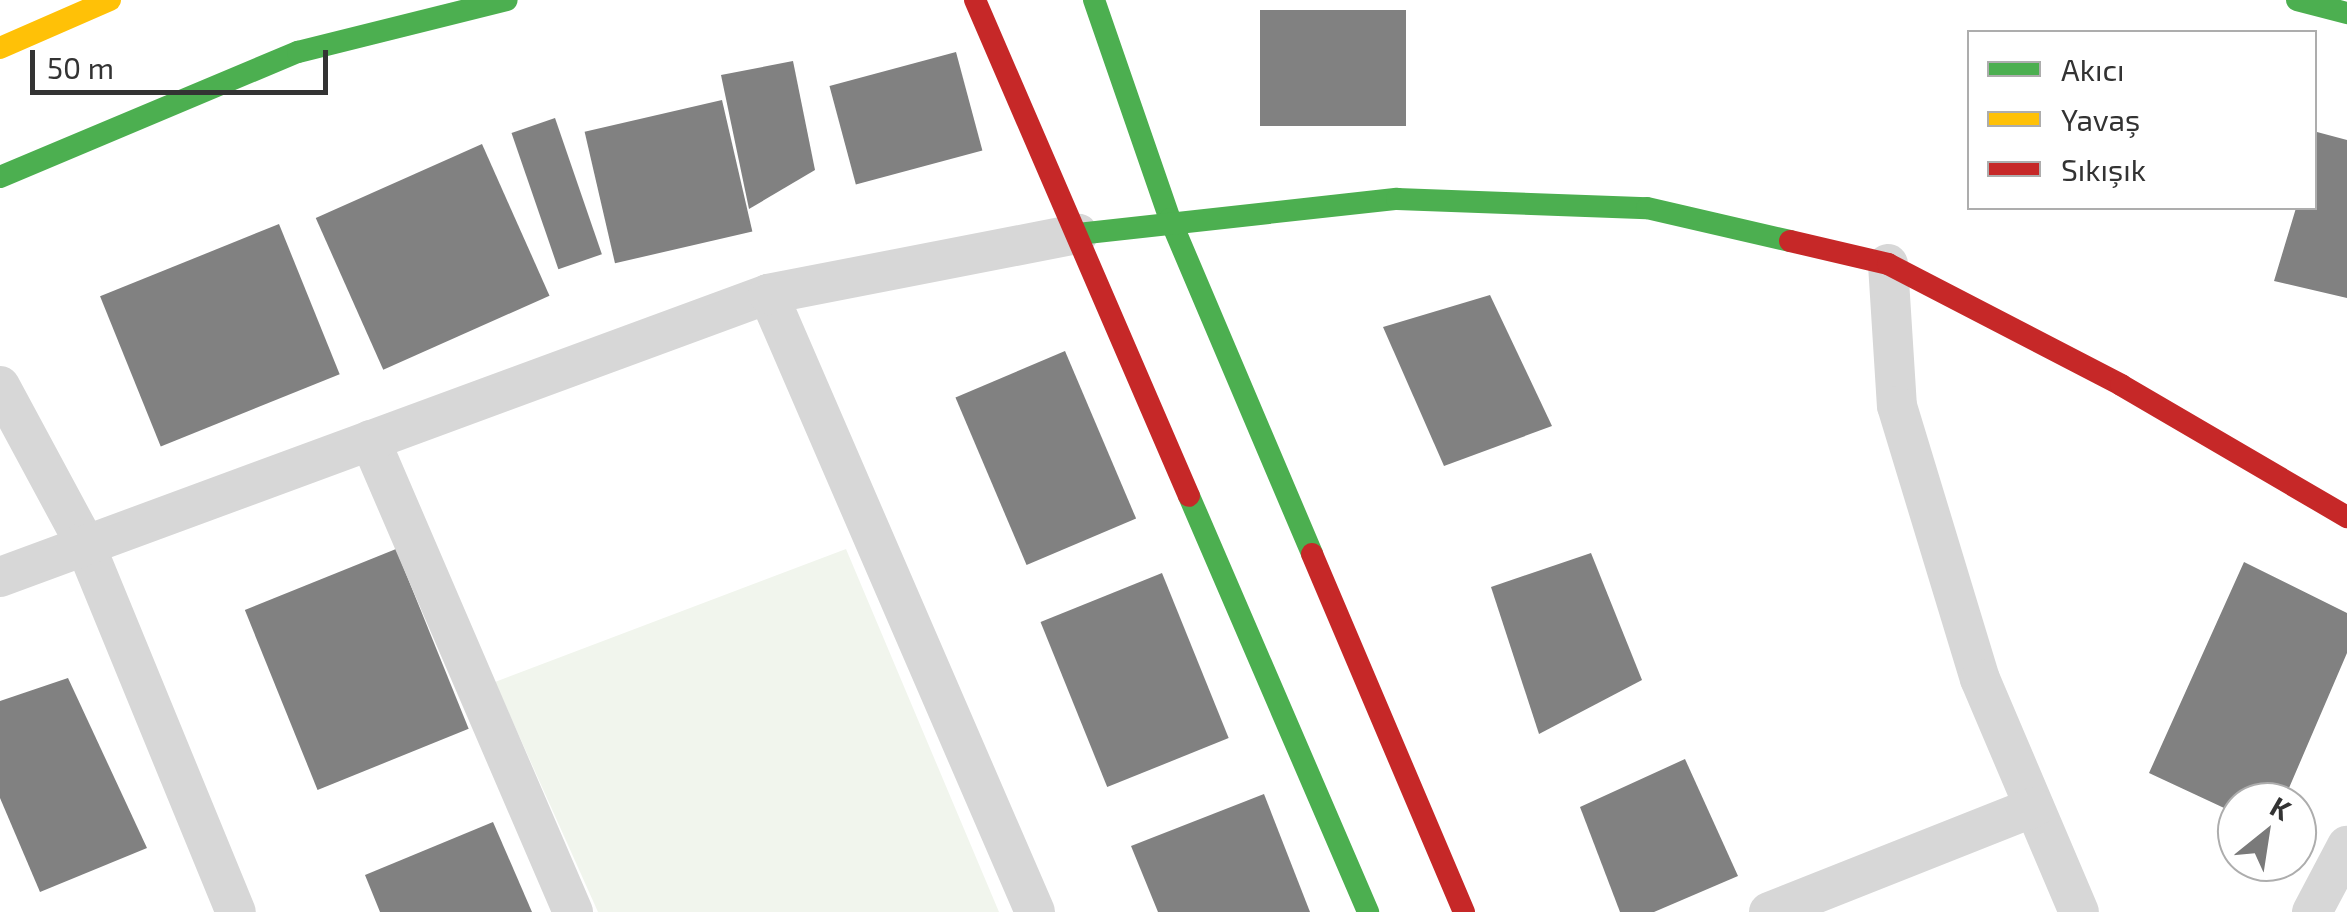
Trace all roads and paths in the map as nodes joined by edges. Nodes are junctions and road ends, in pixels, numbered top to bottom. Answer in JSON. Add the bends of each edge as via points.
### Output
{"nodes":[{"id":1,"x":110,"y":0,"type":"edge"},
{"id":2,"x":507,"y":0,"type":"edge"},
{"id":3,"x":975,"y":0,"type":"edge"},
{"id":4,"x":1094,"y":0,"type":"edge"},
{"id":5,"x":2297,"y":0,"type":"edge"},
{"id":6,"x":2347,"y":13,"type":"edge"},
{"id":7,"x":0,"y":48,"type":"edge"},
{"id":8,"x":0,"y":178,"type":"edge"},
{"id":9,"x":1170,"y":219,"type":"junction"},
{"id":10,"x":1078,"y":234,"type":"junction"},
{"id":11,"x":1888,"y":264,"type":"junction"},
{"id":12,"x":768,"y":294,"type":"junction"},
{"id":13,"x":0,"y":386,"type":"edge"},
{"id":14,"x":370,"y":440,"type":"junction"},
{"id":15,"x":2347,"y":518,"type":"edge"},
{"id":16,"x":84,"y":542,"type":"junction"},
{"id":17,"x":0,"y":577,"type":"edge"},
{"id":18,"x":2034,"y":807,"type":"junction"},
{"id":19,"x":2347,"y":846,"type":"edge"},
{"id":20,"x":236,"y":912,"type":"edge"},
{"id":21,"x":573,"y":912,"type":"edge"},
{"id":22,"x":1035,"y":912,"type":"edge"},
{"id":23,"x":1368,"y":912,"type":"edge"},
{"id":24,"x":1464,"y":912,"type":"edge"},
{"id":25,"x":1769,"y":912,"type":"edge"},
{"id":26,"x":2079,"y":912,"type":"edge"},
{"id":27,"x":2312,"y":912,"type":"edge"}],
"edges":[{"from":1,"to":7,"type":"street"},
{"from":2,"to":8,"type":"street","via":[[298,52]]},
{"from":3,"to":10,"type":"street"},
{"from":4,"to":9,"type":"street"},
{"from":5,"to":6,"type":"street"},
{"from":9,"to":10,"type":"street"},
{"from":9,"to":11,"type":"street","via":[[1397,199],[1647,208]]},
{"from":9,"to":24,"type":"street","via":[[1268,436]]},
{"from":10,"to":12,"type":"street"},
{"from":10,"to":23,"type":"street"},
{"from":11,"to":15,"type":"street","via":[[2121,384]]},
{"from":11,"to":18,"type":"street","via":[[1897,406],[1980,679]]},
{"from":12,"to":14,"type":"street"},
{"from":12,"to":22,"type":"street"},
{"from":13,"to":16,"type":"street"},
{"from":14,"to":16,"type":"street"},
{"from":14,"to":21,"type":"street"},
{"from":16,"to":17,"type":"street"},
{"from":16,"to":20,"type":"street"},
{"from":18,"to":25,"type":"street"},
{"from":18,"to":26,"type":"street"},
{"from":19,"to":27,"type":"street"}]}
